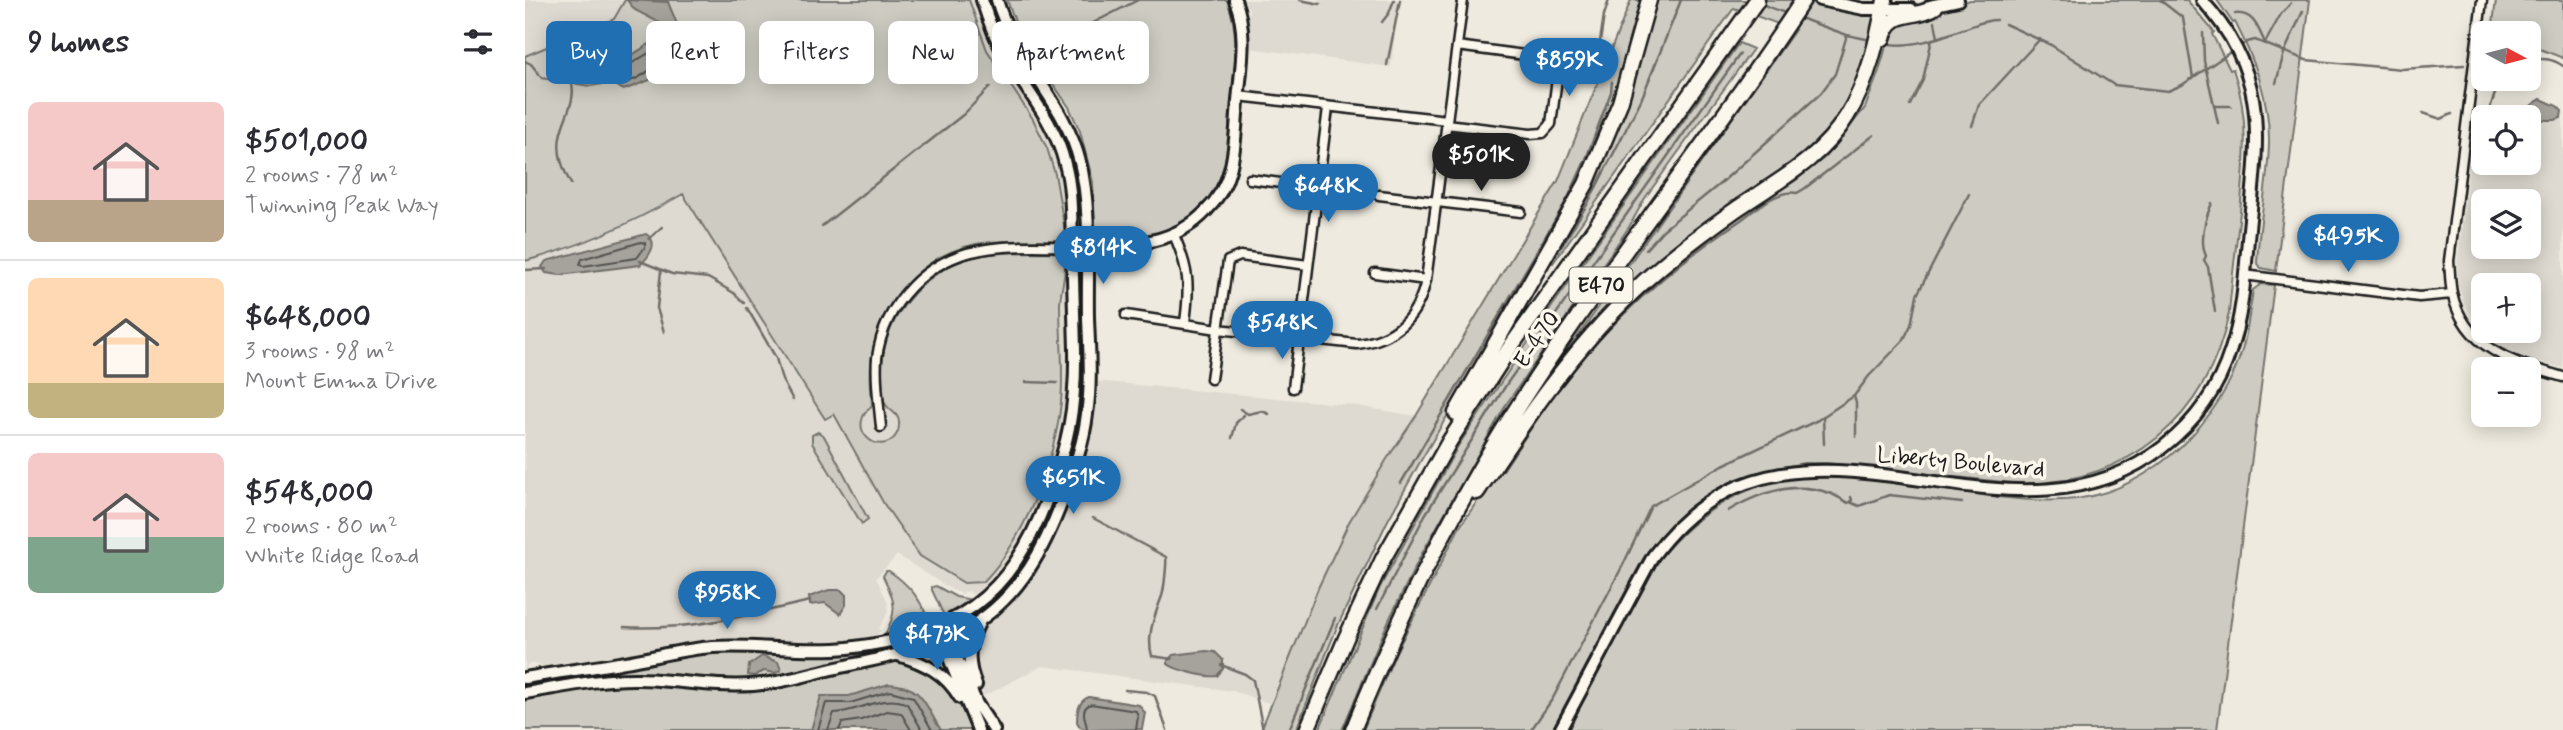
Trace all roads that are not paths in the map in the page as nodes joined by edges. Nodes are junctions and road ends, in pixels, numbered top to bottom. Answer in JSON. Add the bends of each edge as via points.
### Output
{"nodes":[{"id":1,"x":982,"y":0,"type":"edge"},
{"id":2,"x":997,"y":0,"type":"edge"},
{"id":3,"x":1235,"y":0,"type":"edge"},
{"id":4,"x":1463,"y":0,"type":"edge"},
{"id":5,"x":1649,"y":0,"type":"edge"},
{"id":6,"x":1756,"y":0,"type":"edge"},
{"id":7,"x":1803,"y":0,"type":"edge"},
{"id":8,"x":1820,"y":0,"type":"edge"},
{"id":9,"x":1958,"y":0,"type":"edge"},
{"id":10,"x":2202,"y":0,"type":"edge"},
{"id":11,"x":2483,"y":0,"type":"edge"},
{"id":12,"x":1884,"y":5,"type":"edge"},
{"id":13,"x":1935,"y":7,"type":"junction"},
{"id":14,"x":1883,"y":27,"type":"junction"},
{"id":15,"x":1457,"y":46,"type":"junction"},
{"id":16,"x":1238,"y":96,"type":"junction"},
{"id":17,"x":1328,"y":108,"type":"junction"},
{"id":18,"x":1447,"y":122,"type":"junction"},
{"id":19,"x":1250,"y":179,"type":"dead end"},
{"id":20,"x":1319,"y":188,"type":"junction"},
{"id":21,"x":1379,"y":195,"type":"dead end"},
{"id":22,"x":1437,"y":201,"type":"junction"},
{"id":23,"x":1521,"y":212,"type":"dead end"},
{"id":24,"x":1174,"y":235,"type":"junction"},
{"id":25,"x":1072,"y":246,"type":"junction"},
{"id":26,"x":1087,"y":246,"type":"junction"},
{"id":27,"x":1308,"y":265,"type":"junction"},
{"id":28,"x":1375,"y":273,"type":"dead end"},
{"id":29,"x":2244,"y":275,"type":"junction"},
{"id":30,"x":1426,"y":280,"type":"junction"},
{"id":31,"x":2452,"y":294,"type":"junction"},
{"id":32,"x":1126,"y":315,"type":"dead end"},
{"id":33,"x":1185,"y":322,"type":"junction"},
{"id":34,"x":1218,"y":328,"type":"junction"},
{"id":35,"x":1300,"y":337,"type":"junction"},
{"id":36,"x":2563,"y":377,"type":"edge"},
{"id":37,"x":1212,"y":379,"type":"dead end"},
{"id":38,"x":1293,"y":388,"type":"dead end"},
{"id":39,"x":881,"y":427,"type":"dead end"},
{"id":40,"x":1449,"y":525,"type":"junction"},
{"id":41,"x":1397,"y":532,"type":"junction"},
{"id":42,"x":980,"y":619,"type":"junction"},
{"id":43,"x":940,"y":625,"type":"junction"},
{"id":44,"x":945,"y":639,"type":"junction"},
{"id":45,"x":894,"y":654,"type":"junction"},
{"id":46,"x":525,"y":678,"type":"edge"},
{"id":47,"x":525,"y":693,"type":"edge"},
{"id":48,"x":968,"y":709,"type":"junction"},
{"id":49,"x":992,"y":725,"type":"edge"},
{"id":50,"x":978,"y":730,"type":"edge"},
{"id":51,"x":1307,"y":730,"type":"edge"},
{"id":52,"x":1353,"y":730,"type":"edge"},
{"id":53,"x":1560,"y":730,"type":"edge"}],
"edges":[{"from":1,"to":25,"type":"main road","via":[[1001,48],[1042,109],[1059,144],[1069,182]]},
{"from":2,"to":26,"type":"main road","via":[[1012,39],[1062,114],[1074,142],[1084,184]]},
{"from":3,"to":16,"type":"main road","via":[[1243,35]]},
{"from":4,"to":15,"type":"street"},
{"from":5,"to":41,"type":"highway","via":[[1620,103],[1587,184],[1399,511]]},
{"from":6,"to":41,"type":"highway","name":"E-470","number":"E470","via":[[1494,372]]},
{"from":7,"to":40,"type":"highway","name":"E-470","number":"E470","via":[[1546,365]]},
{"from":8,"to":12,"type":"main road","via":[[1853,8]]},
{"from":9,"to":13,"type":"main road"},
{"from":10,"to":29,"type":"main road","name":"Liberty Boulevard","via":[[2224,27],[2243,64],[2253,98],[2258,135]]},
{"from":11,"to":31,"type":"street","via":[[2449,261]]},
{"from":12,"to":13,"type":"main road"},
{"from":12,"to":14,"type":"highway"},
{"from":13,"to":14,"type":"highway","via":[[1899,17]]},
{"from":14,"to":40,"type":"highway","via":[[1860,91],[1827,143],[1685,247],[1605,320]]},
{"from":15,"to":18,"type":"street"},
{"from":15,"to":18,"type":"street","via":[[1554,60],[1558,71],[1551,124],[1543,133]]},
{"from":16,"to":17,"type":"street"},
{"from":16,"to":24,"type":"main road","via":[[1227,179],[1205,212]]},
{"from":17,"to":18,"type":"street"},
{"from":17,"to":20,"type":"street"},
{"from":18,"to":22,"type":"street"},
{"from":19,"to":20,"type":"street"},
{"from":20,"to":27,"type":"street"},
{"from":21,"to":22,"type":"street"},
{"from":22,"to":23,"type":"street"},
{"from":22,"to":30,"type":"street"},
{"from":24,"to":26,"type":"main road","via":[[1137,244]]},
{"from":24,"to":33,"type":"street","via":[[1188,276]]},
{"from":25,"to":26,"type":"main road"},
{"from":25,"to":39,"type":"street","via":[[971,252],[940,264],[914,284],[892,312],[879,347],[876,378]]},
{"from":25,"to":43,"type":"main road","via":[[1075,397],[1063,458],[1034,533],[1013,568],[983,599]]},
{"from":26,"to":42,"type":"main road","via":[[1089,390],[1078,457],[1040,554],[1012,592]]},
{"from":27,"to":34,"type":"street","via":[[1240,256],[1230,259]]},
{"from":27,"to":35,"type":"street"},
{"from":28,"to":30,"type":"street"},
{"from":29,"to":31,"type":"street","via":[[2419,297]]},
{"from":29,"to":53,"type":"main road","name":"Liberty Boulevard","via":[[2233,344],[2209,397],[2169,443],[2117,475],[2069,489],[2034,491],[1808,470],[1758,479],[1710,501],[1674,531],[1650,561]]},
{"from":30,"to":35,"type":"street","via":[[1418,307],[1391,333],[1357,344]]},
{"from":31,"to":36,"type":"street","via":[[2464,320],[2491,351]]},
{"from":32,"to":33,"type":"street"},
{"from":33,"to":34,"type":"street"},
{"from":34,"to":35,"type":"street"},
{"from":34,"to":37,"type":"street"},
{"from":35,"to":38,"type":"street"},
{"from":40,"to":52,"type":"highway","name":"E-470","number":"E470","via":[[1394,633]]},
{"from":41,"to":51,"type":"highway","name":"E-470","number":"E470"},
{"from":42,"to":44,"type":"main road"},
{"from":42,"to":49,"type":"main road","via":[[968,662]]},
{"from":43,"to":44,"type":"main road"},
{"from":43,"to":46,"type":"main road","via":[[853,647],[708,647]]},
{"from":44,"to":45,"type":"main road"},
{"from":44,"to":48,"type":"main road"},
{"from":44,"to":49,"type":"main road"},
{"from":45,"to":47,"type":"main road","via":[[759,684],[715,686],[627,679]]},
{"from":45,"to":48,"type":"main road","via":[[936,670]]},
{"from":48,"to":50,"type":"main road"}]}
